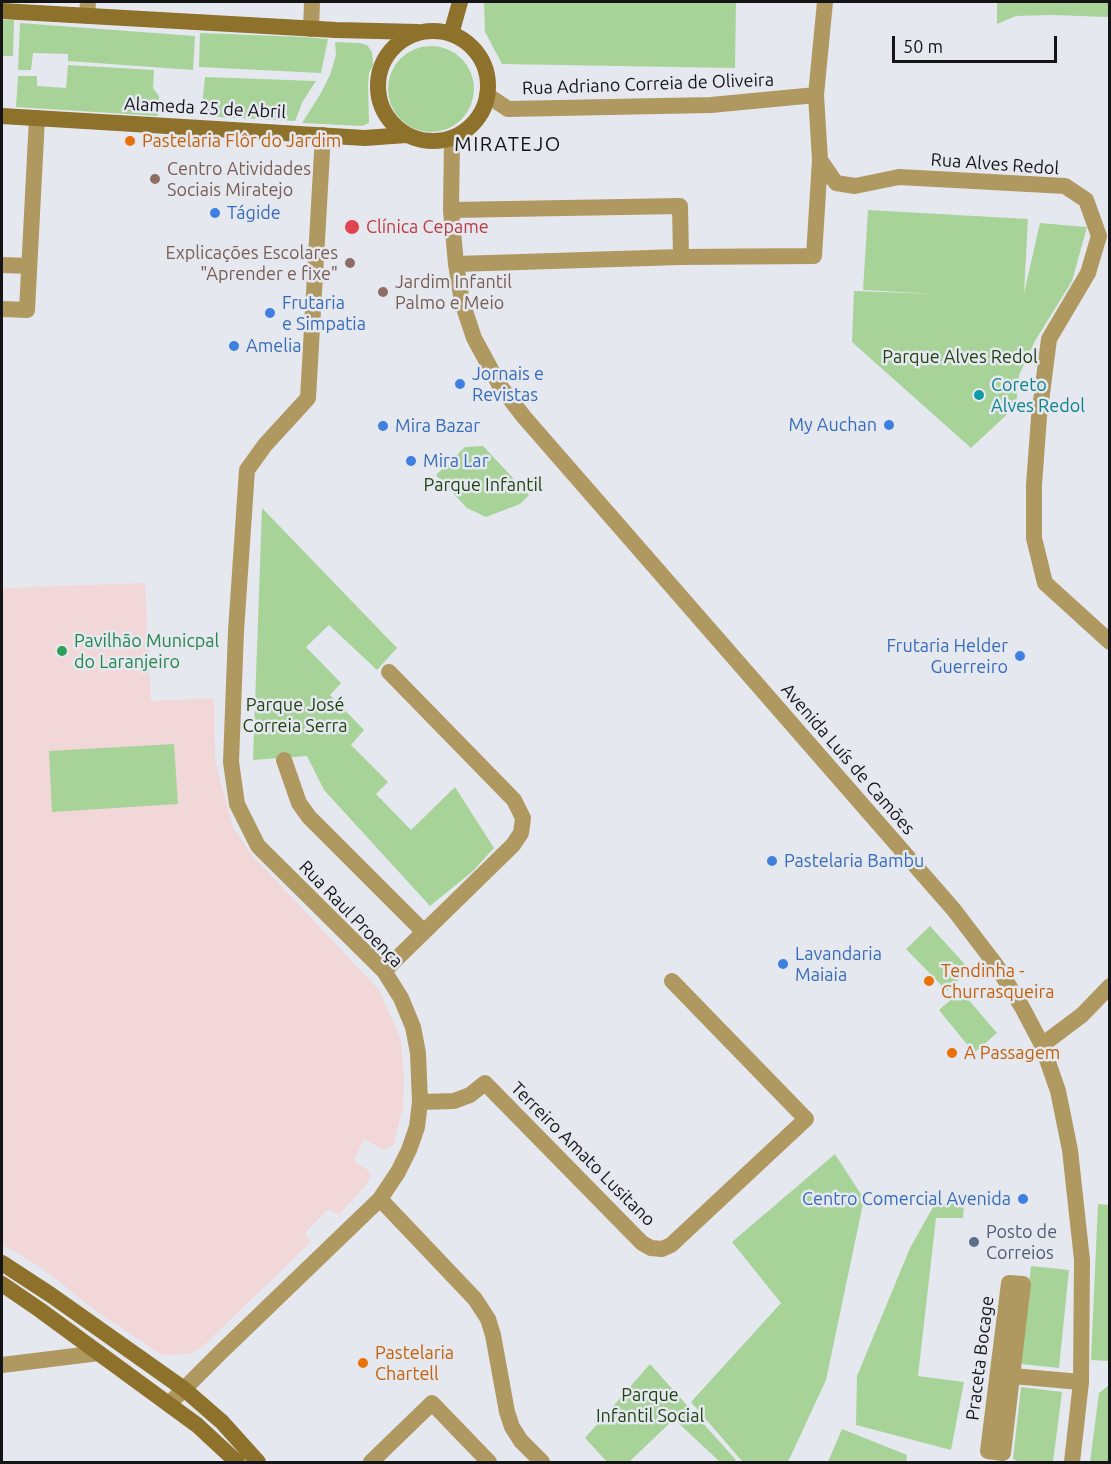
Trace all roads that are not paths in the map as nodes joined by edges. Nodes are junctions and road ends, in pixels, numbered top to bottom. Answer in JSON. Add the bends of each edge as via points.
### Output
{"nodes":[{"id":1,"x":312,"y":2,"type":"edge"},
{"id":2,"x":460,"y":2,"type":"edge"},
{"id":3,"x":825,"y":2,"type":"edge"},
{"id":4,"x":88,"y":9,"type":"edge"},
{"id":5,"x":2,"y":11,"type":"edge"},
{"id":6,"x":311,"y":29,"type":"junction"},
{"id":7,"x":418,"y":32,"type":"junction"},
{"id":8,"x":451,"y":34,"type":"junction"},
{"id":9,"x":488,"y":95,"type":"junction"},
{"id":10,"x":816,"y":95,"type":"junction"},
{"id":11,"x":2,"y":116,"type":"edge"},
{"id":12,"x":37,"y":118,"type":"junction"},
{"id":13,"x":323,"y":135,"type":"junction"},
{"id":14,"x":406,"y":135,"type":"junction"},
{"id":15,"x":452,"y":139,"type":"junction"},
{"id":16,"x":820,"y":160,"type":"junction"},
{"id":17,"x":451,"y":210,"type":"junction"},
{"id":18,"x":681,"y":257,"type":"junction"},
{"id":19,"x":456,"y":264,"type":"junction"},
{"id":20,"x":2,"y":265,"type":"edge"},
{"id":21,"x":28,"y":266,"type":"junction"},
{"id":22,"x":2,"y":309,"type":"edge"},
{"id":23,"x":1110,"y":642,"type":"edge"},
{"id":24,"x":390,"y":672,"type":"dead end"},
{"id":25,"x":284,"y":760,"type":"dead end"},
{"id":26,"x":424,"y":932,"type":"junction"},
{"id":27,"x":384,"y":971,"type":"junction"},
{"id":28,"x":672,"y":981,"type":"dead end"},
{"id":29,"x":1110,"y":986,"type":"edge"},
{"id":30,"x":1042,"y":1045,"type":"junction"},
{"id":31,"x":420,"y":1102,"type":"junction"},
{"id":32,"x":380,"y":1199,"type":"junction"},
{"id":33,"x":2,"y":1263,"type":"edge"},
{"id":34,"x":2,"y":1284,"type":"edge"},
{"id":35,"x":99,"y":1353,"type":"junction"},
{"id":36,"x":2,"y":1365,"type":"edge"},
{"id":37,"x":1012,"y":1376,"type":"junction"},
{"id":38,"x":1081,"y":1382,"type":"junction"},
{"id":39,"x":184,"y":1389,"type":"junction"},
{"id":40,"x":169,"y":1404,"type":"junction"},
{"id":41,"x":237,"y":1462,"type":"edge"},
{"id":42,"x":258,"y":1462,"type":"edge"},
{"id":43,"x":371,"y":1462,"type":"edge"},
{"id":44,"x":489,"y":1462,"type":"edge"},
{"id":45,"x":542,"y":1462,"type":"edge"},
{"id":46,"x":1072,"y":1462,"type":"edge"}],
"edges":[{"from":1,"to":6,"type":"street"},
{"from":2,"to":8,"type":"main road"},
{"from":3,"to":10,"type":"street"},
{"from":4,"to":5,"type":"main road"},
{"from":4,"to":6,"type":"main road"},
{"from":6,"to":7,"type":"main road"},
{"from":7,"to":8,"type":"main road"},
{"from":7,"to":14,"type":"main road","via":[[390,50],[378,80],[383,112]]},
{"from":8,"to":9,"type":"main road","via":[[480,57]]},
{"from":9,"to":10,"type":"street","name":"Rua Adriano Correia de Oliveira","via":[[508,109],[711,105]]},
{"from":9,"to":15,"type":"main road","via":[[476,122]]},
{"from":10,"to":16,"type":"street"},
{"from":11,"to":12,"type":"main road","name":"Alameda 25 de Abril"},
{"from":12,"to":13,"type":"main road","name":"Alameda 25 de Abril"},
{"from":12,"to":21,"type":"street"},
{"from":13,"to":14,"type":"main road","name":"Alameda 25 de Abril"},
{"from":13,"to":27,"type":"street","name":"Rua Raul Proença","via":[[308,398],[247,470],[231,762],[237,804],[258,846]]},
{"from":14,"to":15,"type":"main road","name":"Alameda 25 de Abril","via":[[428,142]]},
{"from":15,"to":17,"type":"street","name":"Avenida Luís de Camões"},
{"from":16,"to":18,"type":"street","via":[[814,256]]},
{"from":16,"to":23,"type":"street","name":"Rua Alves Redol","via":[[836,183],[855,186],[899,177],[1065,186],[1086,200],[1099,236],[1088,273],[1049,339],[1038,417],[1034,538],[1045,583]]},
{"from":17,"to":18,"type":"street","via":[[680,206]]},
{"from":17,"to":19,"type":"street","name":"Avenida Luís de Camões"},
{"from":18,"to":19,"type":"street"},
{"from":19,"to":30,"type":"street","name":"Avenida Luís de Camões","via":[[462,302],[474,338],[500,386],[954,910],[996,965]]},
{"from":20,"to":21,"type":"street"},
{"from":21,"to":22,"type":"street","via":[[27,310]]},
{"from":24,"to":26,"type":"street","via":[[514,800],[523,818],[521,833],[513,844]]},
{"from":25,"to":26,"type":"street","via":[[299,802],[309,817]]},
{"from":26,"to":27,"type":"street"},
{"from":27,"to":31,"type":"street","name":"Rua Raul Proença","via":[[412,1027],[418,1053]]},
{"from":28,"to":31,"type":"street","name":"Terreiro Amato Lusitano","via":[[806,1119],[671,1245],[662,1249],[642,1243],[485,1083],[454,1101]]},
{"from":29,"to":30,"type":"street","via":[[1082,1015]]},
{"from":30,"to":38,"type":"street","name":"Avenida Luís de Camões","via":[[1058,1091],[1070,1150],[1082,1260]]},
{"from":31,"to":32,"type":"street","name":"Rua Raul Proença","via":[[409,1150]]},
{"from":32,"to":39,"type":"street","name":"Rua Raul Proença"},
{"from":32,"to":45,"type":"street","via":[[475,1299],[488,1319],[512,1427],[520,1441]]},
{"from":33,"to":39,"type":"main road"},
{"from":34,"to":35,"type":"main road"},
{"from":35,"to":36,"type":"street"},
{"from":35,"to":40,"type":"main road"},
{"from":37,"to":37,"type":"street","name":"Praceta Bocage","via":[[1023,1284],[1009,1283],[988,1451],[1003,1453]]},
{"from":37,"to":38,"type":"street","name":"Praceta Bocage"},
{"from":38,"to":46,"type":"street","name":"Avenida Luís de Camões"},
{"from":39,"to":40,"type":"street","name":"Rua Raul Proença"},
{"from":39,"to":42,"type":"main road","via":[[222,1422]]},
{"from":40,"to":41,"type":"main road"},
{"from":43,"to":44,"type":"street","via":[[432,1403]]}]}
